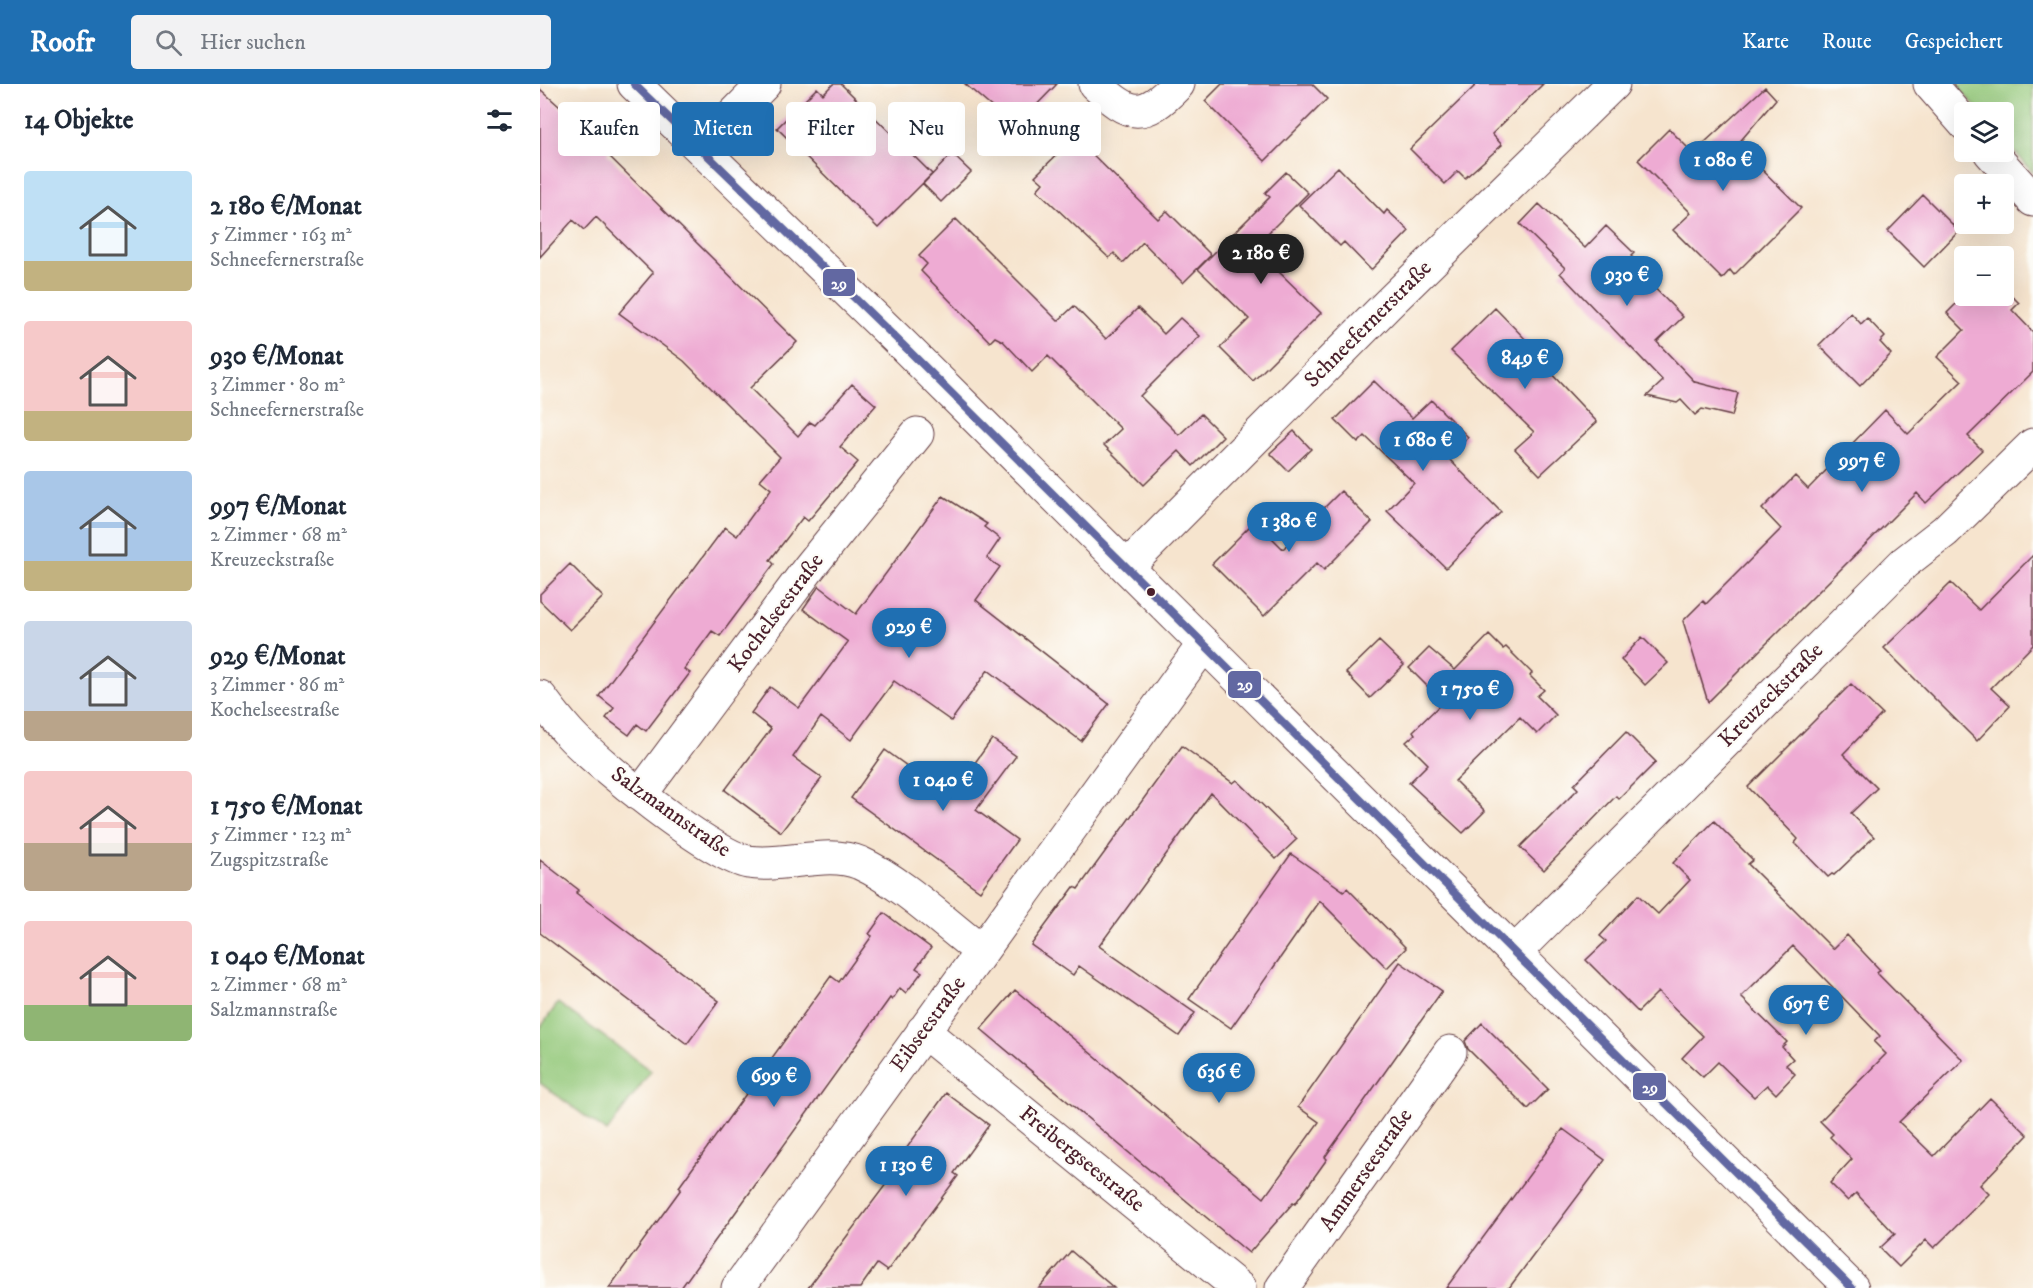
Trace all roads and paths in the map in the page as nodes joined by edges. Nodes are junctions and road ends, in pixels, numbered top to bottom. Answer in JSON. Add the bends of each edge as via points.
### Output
{"nodes":[{"id":1,"x":634,"y":84,"type":"edge"},
{"id":2,"x":764,"y":84,"type":"edge"},
{"id":3,"x":1095,"y":84,"type":"edge"},
{"id":4,"x":1178,"y":84,"type":"edge"},
{"id":5,"x":1613,"y":84,"type":"edge"},
{"id":6,"x":1930,"y":84,"type":"edge"},
{"id":7,"x":746,"y":102,"type":"edge"},
{"id":8,"x":1954,"y":111,"type":"edge"},
{"id":9,"x":672,"y":119,"type":"edge"},
{"id":10,"x":711,"y":156,"type":"edge"},
{"id":11,"x":1999,"y":162,"type":"edge"},
{"id":12,"x":2033,"y":200,"type":"edge"},
{"id":13,"x":917,"y":434,"type":"dead end"},
{"id":14,"x":2033,"y":445,"type":"edge"},
{"id":15,"x":1126,"y":567,"type":"junction"},
{"id":16,"x":1204,"y":644,"type":"junction"},
{"id":17,"x":540,"y":697,"type":"edge"},
{"id":18,"x":640,"y":795,"type":"junction"},
{"id":19,"x":981,"y":951,"type":"junction"},
{"id":20,"x":1515,"y":952,"type":"junction"},
{"id":21,"x":923,"y":1032,"type":"junction"},
{"id":22,"x":1450,"y":1052,"type":"dead end"},
{"id":23,"x":738,"y":1288,"type":"edge"},
{"id":24,"x":1239,"y":1288,"type":"edge"},
{"id":25,"x":1282,"y":1288,"type":"edge"},
{"id":26,"x":1852,"y":1288,"type":"edge"}],
"edges":[{"from":1,"to":9,"type":"street"},
{"from":2,"to":7,"type":"street"},
{"from":3,"to":4,"type":"street","via":[[1126,110],[1139,111],[1151,109]]},
{"from":5,"to":15,"type":"street","name":"Schneefernerstraße"},
{"from":6,"to":8,"type":"street"},
{"from":10,"to":15,"type":"street"},
{"from":11,"to":12,"type":"street"},
{"from":13,"to":18,"type":"street","name":"Kochelseestraße","via":[[809,568]]},
{"from":14,"to":20,"type":"street","name":"Kreuzeckstraße","via":[[1945,531],[1904,563]]},
{"from":15,"to":16,"type":"street"},
{"from":16,"to":19,"type":"street","name":"Eibseestraße"},
{"from":16,"to":20,"type":"street"},
{"from":17,"to":18,"type":"street","name":"Salzmannstraße","via":[[570,734]]},
{"from":18,"to":19,"type":"street","name":"Salzmannstraße","via":[[711,845],[745,862],[776,865],[820,858],[858,862],[888,880]]},
{"from":19,"to":21,"type":"street","name":"Eibseestraße"},
{"from":20,"to":26,"type":"street"},
{"from":21,"to":23,"type":"street","name":"Eibseestraße"},
{"from":21,"to":24,"type":"street","name":"Freibergseestraße"},
{"from":22,"to":25,"type":"street","name":"Ammerseestraße"}]}
